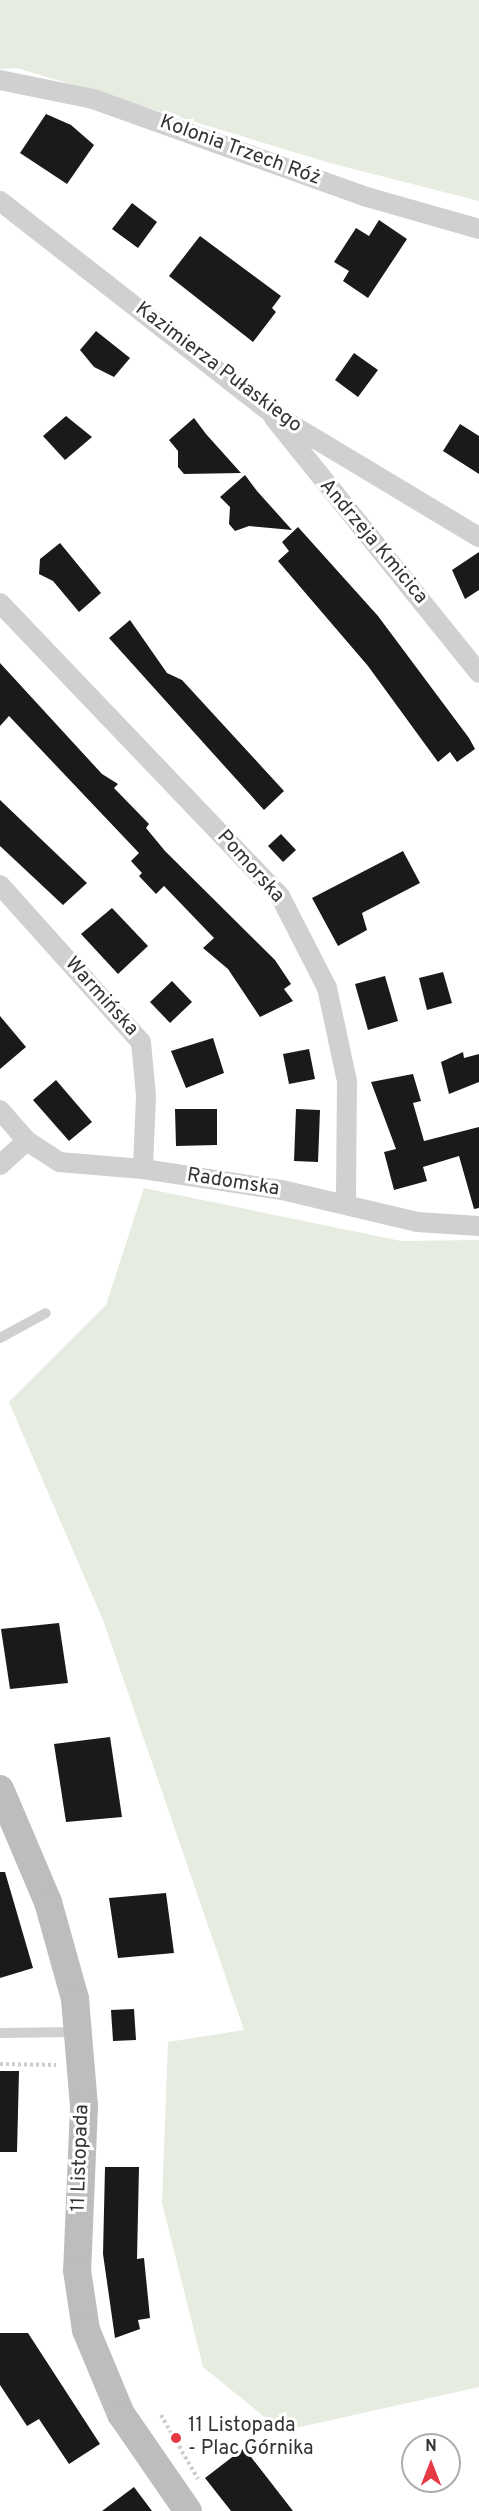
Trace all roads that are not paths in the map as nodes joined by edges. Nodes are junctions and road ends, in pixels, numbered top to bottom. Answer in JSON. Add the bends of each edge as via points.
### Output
{"nodes":[{"id":1,"x":0,"y":80,"type":"edge"},
{"id":2,"x":0,"y":201,"type":"edge"},
{"id":3,"x":479,"y":229,"type":"edge"},
{"id":4,"x":269,"y":411,"type":"junction"},
{"id":5,"x":479,"y":537,"type":"edge"},
{"id":6,"x":0,"y":603,"type":"edge"},
{"id":7,"x":479,"y":673,"type":"edge"},
{"id":8,"x":0,"y":885,"type":"edge"},
{"id":9,"x":0,"y":1110,"type":"edge"},
{"id":10,"x":27,"y":1142,"type":"junction"},
{"id":11,"x":0,"y":1165,"type":"edge"},
{"id":12,"x":143,"y":1169,"type":"junction"},
{"id":13,"x":346,"y":1205,"type":"junction"},
{"id":14,"x":479,"y":1226,"type":"edge"},
{"id":15,"x":46,"y":1313,"type":"dead end"},
{"id":16,"x":0,"y":1338,"type":"edge"},
{"id":17,"x":0,"y":1789,"type":"edge"},
{"id":18,"x":0,"y":2032,"type":"edge"},
{"id":19,"x":80,"y":2032,"type":"junction"},
{"id":20,"x":188,"y":2511,"type":"edge"}],
"edges":[{"from":1,"to":3,"type":"street","name":"Kolonia Trzech Róż","via":[[93,99],[367,196]]},
{"from":2,"to":4,"type":"street","name":"Kazimierza Pułaskiego"},
{"from":4,"to":5,"type":"street","name":"Kazimierza Pułaskiego"},
{"from":4,"to":7,"type":"street","name":"Andrzeja Kmicica","via":[[307,465],[372,535]]},
{"from":6,"to":13,"type":"street","name":"Pomorska","via":[[280,896],[327,988],[347,1081]]},
{"from":8,"to":12,"type":"street","name":"Warmińska","via":[[141,1042],[146,1096]]},
{"from":9,"to":10,"type":"street","name":"Radomska"},
{"from":10,"to":11,"type":"street"},
{"from":10,"to":12,"type":"street","name":"Radomska","via":[[59,1162]]},
{"from":12,"to":13,"type":"street","name":"Radomska"},
{"from":13,"to":14,"type":"street","name":"Radomska","via":[[417,1222]]},
{"from":15,"to":16,"type":"lane"},
{"from":17,"to":19,"type":"main road","name":"11 Listopada","via":[[62,1944]]},
{"from":18,"to":19,"type":"lane"},
{"from":19,"to":20,"type":"main road","name":"11 Listopada","via":[[84,2106],[77,2270],[86,2330],[121,2414]]}]}
